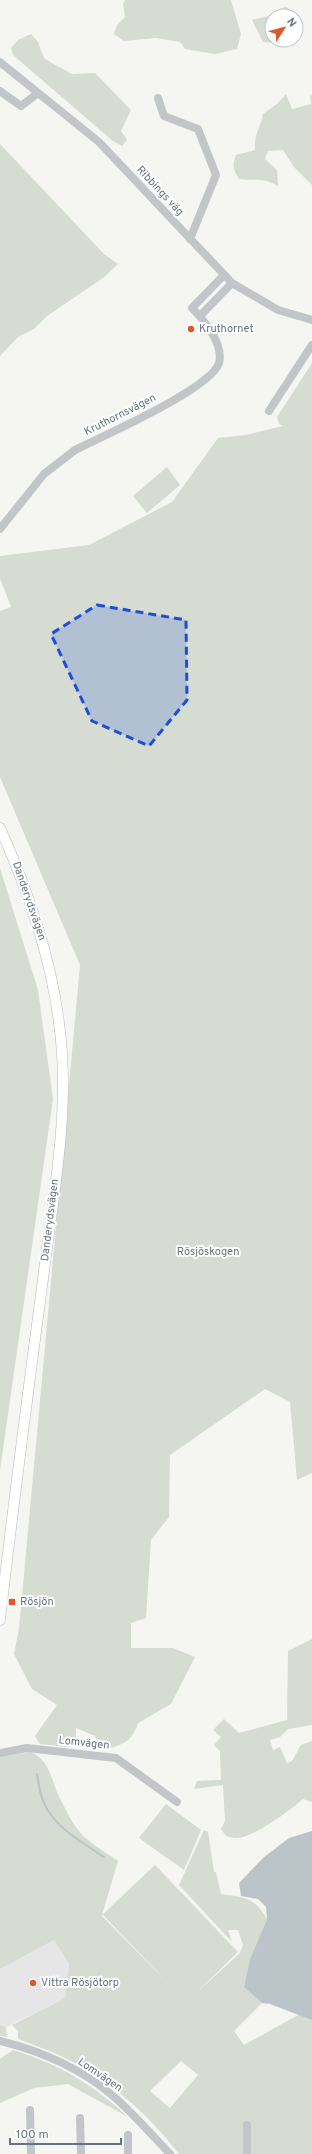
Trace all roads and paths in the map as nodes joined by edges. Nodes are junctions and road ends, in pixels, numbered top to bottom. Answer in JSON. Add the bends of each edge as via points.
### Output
{"nodes":[{"id":1,"x":0,"y":62,"type":"edge"},
{"id":2,"x":0,"y":91,"type":"edge"},
{"id":3,"x":38,"y":93,"type":"junction"},
{"id":4,"x":158,"y":98,"type":"dead end"},
{"id":5,"x":190,"y":239,"type":"junction"},
{"id":6,"x":224,"y":275,"type":"junction"},
{"id":7,"x":232,"y":283,"type":"junction"},
{"id":8,"x":200,"y":316,"type":"junction"},
{"id":9,"x":312,"y":320,"type":"edge"},
{"id":10,"x":312,"y":345,"type":"edge"},
{"id":11,"x":269,"y":411,"type":"dead end"},
{"id":12,"x":0,"y":529,"type":"edge"},
{"id":13,"x":0,"y":828,"type":"edge"},
{"id":14,"x":0,"y":1620,"type":"edge"},
{"id":15,"x":0,"y":1753,"type":"edge"},
{"id":16,"x":177,"y":1802,"type":"dead end"},
{"id":17,"x":0,"y":2041,"type":"edge"},
{"id":18,"x":30,"y":2110,"type":"dead end"},
{"id":19,"x":80,"y":2118,"type":"dead end"},
{"id":20,"x":247,"y":2125,"type":"dead end"},
{"id":21,"x":128,"y":2135,"type":"dead end"},
{"id":22,"x":31,"y":2154,"type":"edge"},
{"id":23,"x":81,"y":2154,"type":"edge"},
{"id":24,"x":128,"y":2154,"type":"edge"},
{"id":25,"x":170,"y":2154,"type":"edge"},
{"id":26,"x":247,"y":2154,"type":"edge"}],
"edges":[{"from":1,"to":3,"type":"street","name":"Ribbings väg"},
{"from":2,"to":3,"type":"street","via":[[21,106]]},
{"from":3,"to":5,"type":"street","name":"Ribbings väg","via":[[99,142]]},
{"from":4,"to":5,"type":"street","via":[[164,116],[198,129],[216,175]]},
{"from":5,"to":6,"type":"street","name":"Ribbings väg"},
{"from":6,"to":7,"type":"street","name":"Ribbings väg"},
{"from":6,"to":8,"type":"street","name":"Kruthornsvägen","via":[[192,308]]},
{"from":7,"to":8,"type":"street"},
{"from":7,"to":9,"type":"street","name":"Ribbings väg","via":[[278,310]]},
{"from":8,"to":12,"type":"street","name":"Kruthornsvägen","via":[[220,349],[219,363],[214,371],[198,386],[64,458],[44,474]]},
{"from":10,"to":11,"type":"street"},
{"from":13,"to":14,"type":"main road","name":"Danderydsvägen","via":[[28,893],[41,932],[59,1018],[62,1054],[62,1098],[54,1194]]},
{"from":15,"to":16,"type":"street","name":"Lomvägen","via":[[27,1748],[116,1758]]},
{"from":17,"to":25,"type":"street","name":"Lomvägen","via":[[50,2058],[83,2075],[112,2095]]},
{"from":18,"to":22,"type":"street"},
{"from":19,"to":23,"type":"street"},
{"from":20,"to":26,"type":"street"},
{"from":21,"to":24,"type":"street"}]}
